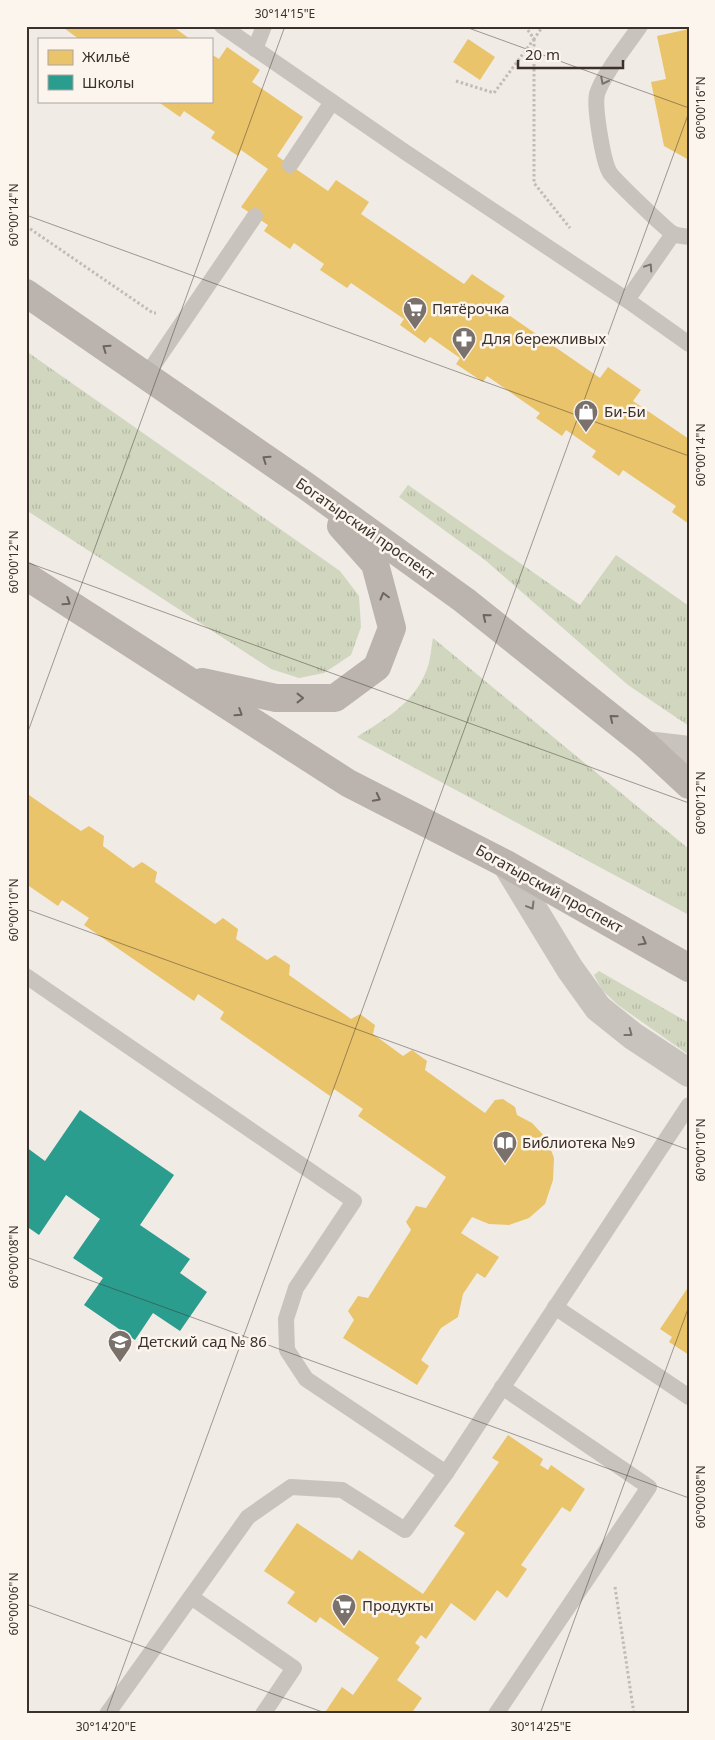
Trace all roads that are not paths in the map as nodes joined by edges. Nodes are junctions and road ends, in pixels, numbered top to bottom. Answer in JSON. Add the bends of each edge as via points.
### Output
{"nodes":[{"id":1,"x":222,"y":26,"type":"edge"},
{"id":2,"x":264,"y":26,"type":"edge"},
{"id":3,"x":640,"y":26,"type":"edge"},
{"id":4,"x":255,"y":49,"type":"junction"},
{"id":5,"x":332,"y":102,"type":"junction"},
{"id":6,"x":290,"y":165,"type":"dead end"},
{"id":7,"x":255,"y":216,"type":"dead end"},
{"id":8,"x":681,"y":236,"type":"edge"},
{"id":9,"x":26,"y":293,"type":"edge"},
{"id":10,"x":627,"y":300,"type":"junction"},
{"id":11,"x":689,"y":344,"type":"edge"},
{"id":12,"x":146,"y":376,"type":"junction"},
{"id":13,"x":306,"y":486,"type":"junction"},
{"id":14,"x":26,"y":576,"type":"edge"},
{"id":15,"x":183,"y":677,"type":"junction"},
{"id":16,"x":646,"y":745,"type":"junction"},
{"id":17,"x":689,"y":750,"type":"edge"},
{"id":18,"x":689,"y":785,"type":"edge"},
{"id":19,"x":506,"y":864,"type":"junction"},
{"id":20,"x":689,"y":968,"type":"edge"},
{"id":21,"x":26,"y":976,"type":"edge"},
{"id":22,"x":689,"y":1073,"type":"edge"},
{"id":23,"x":689,"y":1105,"type":"edge"},
{"id":24,"x":554,"y":1307,"type":"junction"},
{"id":25,"x":502,"y":1387,"type":"junction"},
{"id":26,"x":689,"y":1397,"type":"edge"},
{"id":27,"x":446,"y":1473,"type":"junction"},
{"id":28,"x":191,"y":1597,"type":"junction"},
{"id":29,"x":107,"y":1714,"type":"edge"},
{"id":30,"x":263,"y":1714,"type":"edge"},
{"id":31,"x":496,"y":1714,"type":"edge"}],
"edges":[{"from":1,"to":4,"type":"lane"},
{"from":2,"to":4,"type":"lane"},
{"from":3,"to":8,"type":"lane","one_way":true,"via":[[606,76],[598,94],[596,112],[610,172]]},
{"from":4,"to":5,"type":"lane"},
{"from":5,"to":6,"type":"lane"},
{"from":5,"to":10,"type":"lane"},
{"from":7,"to":12,"type":"lane"},
{"from":10,"to":8,"type":"lane","one_way":true},
{"from":12,"to":9,"type":"main road","name":"Богатырский проспект","one_way":true},
{"from":10,"to":11,"type":"lane"},
{"from":13,"to":12,"type":"main road","name":"Богатырский проспект","one_way":true},
{"from":15,"to":13,"type":"main road","one_way":true,"via":[[276,698],[335,698],[377,667],[392,628],[375,564]]},
{"from":16,"to":13,"type":"main road","name":"Богатырский проспект","one_way":true,"via":[[464,600]]},
{"from":14,"to":15,"type":"main road","name":"Богатырский проспект","one_way":true},
{"from":15,"to":19,"type":"main road","name":"Богатырский проспект","one_way":true,"via":[[348,783]]},
{"from":16,"to":17,"type":"street"},
{"from":16,"to":18,"type":"main road","name":"Богатырский проспект"},
{"from":19,"to":20,"type":"main road","name":"Богатырский проспект","one_way":true},
{"from":19,"to":22,"type":"street","one_way":true,"via":[[570,969],[598,1008]]},
{"from":21,"to":27,"type":"lane","via":[[354,1200],[296,1288],[286,1319],[287,1350],[306,1379]]},
{"from":23,"to":24,"type":"lane"},
{"from":24,"to":25,"type":"lane"},
{"from":24,"to":26,"type":"lane"},
{"from":25,"to":27,"type":"lane"},
{"from":25,"to":31,"type":"lane","via":[[649,1487]]},
{"from":27,"to":28,"type":"lane","via":[[405,1530],[342,1490],[291,1487],[248,1517]]},
{"from":28,"to":29,"type":"lane"},
{"from":28,"to":30,"type":"lane","via":[[294,1668]]}]}
